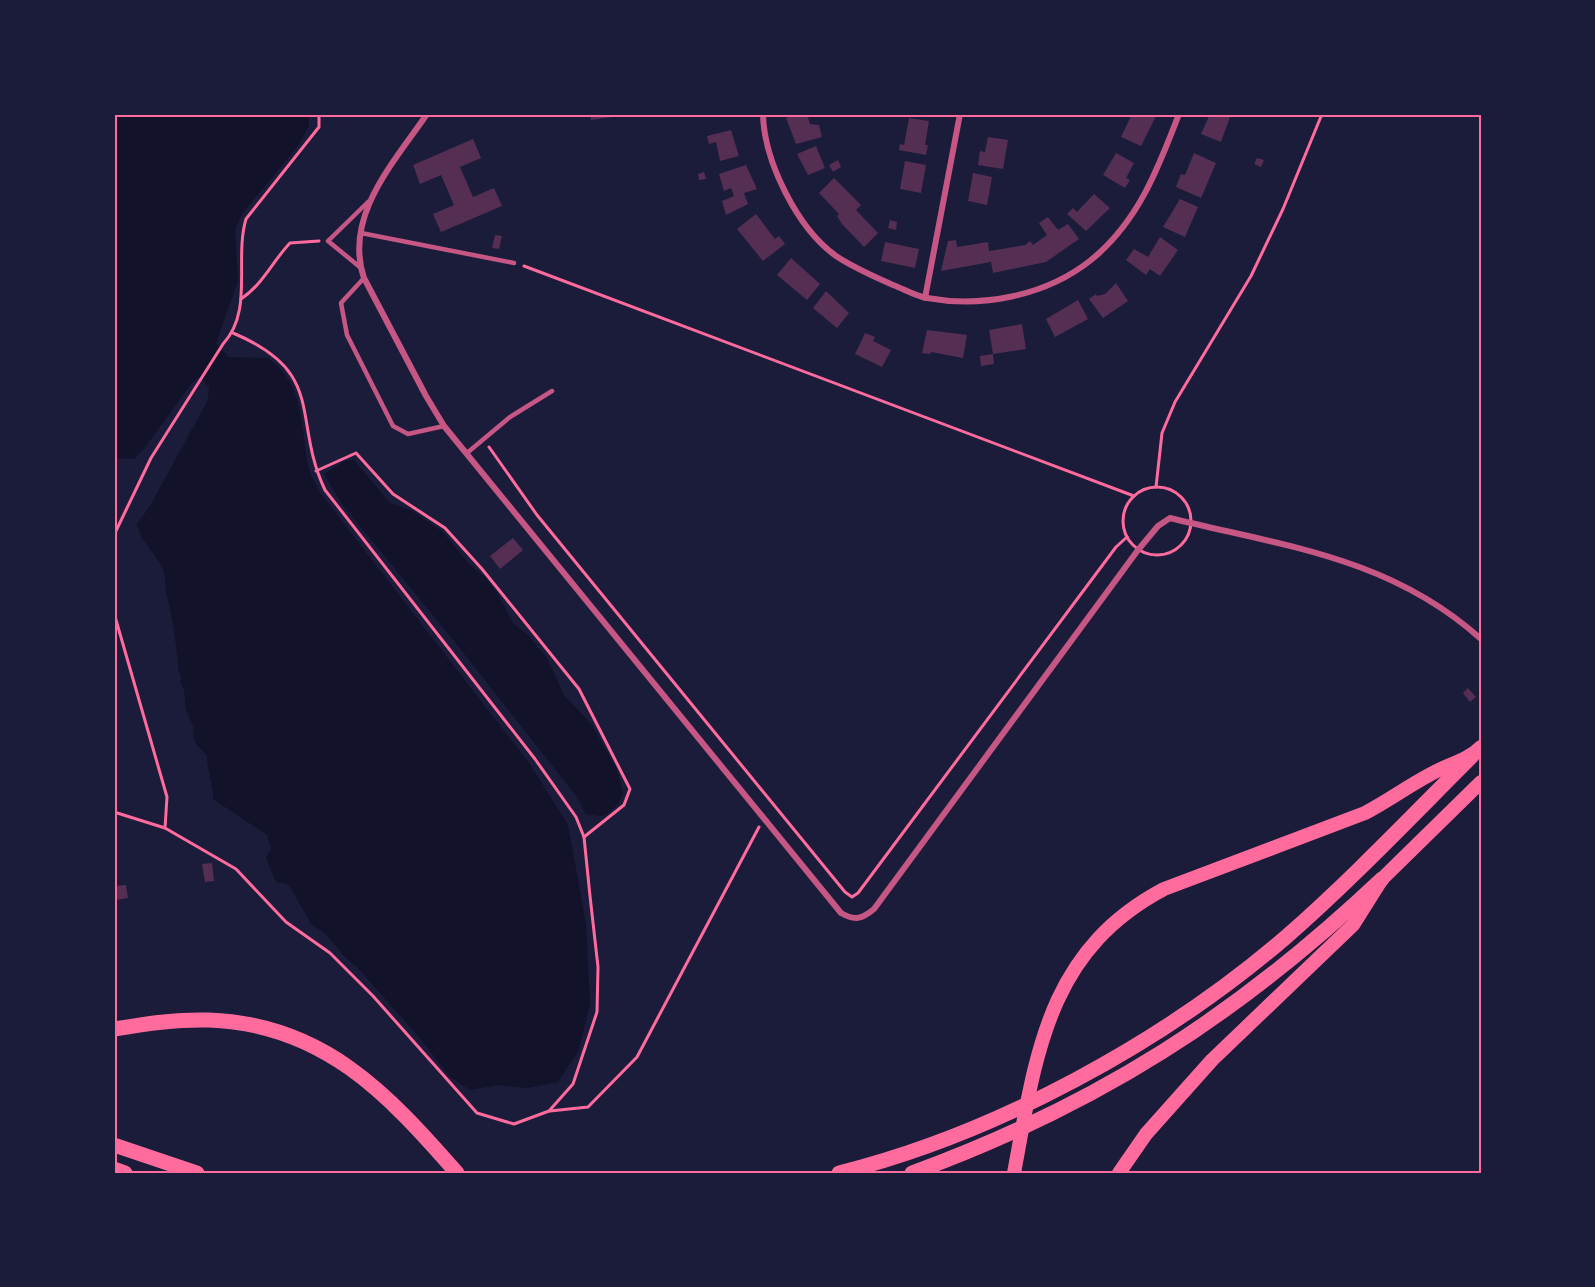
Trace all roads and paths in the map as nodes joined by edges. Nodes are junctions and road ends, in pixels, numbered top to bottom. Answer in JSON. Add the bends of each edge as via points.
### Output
{"nodes":[{"id":1,"x":319,"y":114,"type":"edge"},
{"id":2,"x":428,"y":114,"type":"edge"},
{"id":3,"x":763,"y":114,"type":"edge"},
{"id":4,"x":960,"y":114,"type":"edge"},
{"id":5,"x":1179,"y":114,"type":"edge"},
{"id":6,"x":1322,"y":114,"type":"edge"},
{"id":7,"x":368,"y":202,"type":"junction"},
{"id":8,"x":361,"y":233,"type":"junction"},
{"id":9,"x":328,"y":241,"type":"junction"},
{"id":10,"x":514,"y":263,"type":"joint"},
{"id":11,"x":361,"y":268,"type":"junction"},
{"id":12,"x":364,"y":278,"type":"junction"},
{"id":13,"x":925,"y":298,"type":"junction"},
{"id":14,"x":241,"y":299,"type":"junction"},
{"id":15,"x":233,"y":333,"type":"junction"},
{"id":16,"x":552,"y":391,"type":"dead end"},
{"id":17,"x":444,"y":426,"type":"junction"},
{"id":18,"x":484,"y":439,"type":"junction"},
{"id":19,"x":466,"y":453,"type":"junction"},
{"id":20,"x":316,"y":471,"type":"junction"},
{"id":21,"x":1156,"y":487,"type":"dead end"},
{"id":22,"x":1134,"y":496,"type":"dead end"},
{"id":23,"x":114,"y":535,"type":"edge"},
{"id":24,"x":1127,"y":537,"type":"dead end"},
{"id":25,"x":114,"y":613,"type":"edge"},
{"id":26,"x":1481,"y":639,"type":"edge"},
{"id":27,"x":1476,"y":752,"type":"edge"},
{"id":28,"x":1481,"y":782,"type":"edge"},
{"id":29,"x":776,"y":808,"type":"junction"},
{"id":30,"x":114,"y":812,"type":"edge"},
{"id":31,"x":764,"y":818,"type":"junction"},
{"id":32,"x":165,"y":828,"type":"junction"},
{"id":33,"x":584,"y":837,"type":"junction"},
{"id":34,"x":1382,"y":879,"type":"junction"},
{"id":35,"x":114,"y":1029,"type":"edge"},
{"id":36,"x":549,"y":1111,"type":"junction"},
{"id":37,"x":114,"y":1145,"type":"edge"},
{"id":38,"x":114,"y":1169,"type":"edge"},
{"id":39,"x":124,"y":1173,"type":"edge"},
{"id":40,"x":197,"y":1173,"type":"edge"},
{"id":41,"x":457,"y":1173,"type":"edge"},
{"id":42,"x":839,"y":1173,"type":"edge"},
{"id":43,"x":912,"y":1173,"type":"edge"},
{"id":44,"x":1014,"y":1173,"type":"edge"},
{"id":45,"x":1119,"y":1173,"type":"edge"}],
"edges":[{"from":1,"to":14,"type":"path","via":[[319,127],[246,219]]},
{"from":2,"to":7,"type":"street"},
{"from":3,"to":13,"type":"street","via":[[763,128],[778,179],[806,224],[834,255],[862,272]]},
{"from":4,"to":13,"type":"street"},
{"from":5,"to":13,"type":"street","via":[[1141,202],[1116,237],[1089,261],[1058,281],[1017,296],[969,302]]},
{"from":6,"to":21,"type":"path","via":[[1251,276],[1174,402],[1162,432]]},
{"from":7,"to":8,"type":"street"},
{"from":7,"to":9,"type":"lane"},
{"from":8,"to":10,"type":"lane"},
{"from":8,"to":11,"type":"street"},
{"from":9,"to":11,"type":"lane"},
{"from":9,"to":14,"type":"path","via":[[290,243],[264,279]]},
{"from":10,"to":22,"type":"path","via":[[547,272]]},
{"from":11,"to":12,"type":"street"},
{"from":12,"to":17,"type":"street"},
{"from":12,"to":17,"type":"lane","via":[[341,303],[347,336],[393,426],[408,434]]},
{"from":14,"to":15,"type":"path"},
{"from":15,"to":20,"type":"path","via":[[261,344],[278,358],[299,388],[306,406]]},
{"from":15,"to":23,"type":"path","via":[[152,458]]},
{"from":16,"to":18,"type":"lane"},
{"from":17,"to":19,"type":"street"},
{"from":18,"to":19,"type":"lane"},
{"from":18,"to":29,"type":"path","via":[[537,515]]},
{"from":19,"to":31,"type":"street"},
{"from":20,"to":33,"type":"path","via":[[336,507],[565,799]]},
{"from":20,"to":33,"type":"path","via":[[357,453],[393,494],[445,528],[579,689],[630,789],[624,805]]},
{"from":24,"to":29,"type":"path","via":[[855,896],[845,892]]},
{"from":25,"to":32,"type":"path","via":[[167,798]]},
{"from":26,"to":31,"type":"street","via":[[1435,602],[1338,558],[1170,518],[1149,535],[874,909],[864,917],[849,918],[841,913]]},
{"from":27,"to":42,"type":"highway","via":[[1337,891],[1190,1010],[1127,1050],[1016,1108],[925,1146]]},
{"from":27,"to":44,"type":"highway","via":[[1365,813],[1164,890],[1141,902],[1103,933],[1080,958],[1047,1023]]},
{"from":28,"to":34,"type":"highway"},
{"from":29,"to":31,"type":"path"},
{"from":30,"to":32,"type":"path"},
{"from":31,"to":36,"type":"path","via":[[638,1057],[588,1107]]},
{"from":32,"to":36,"type":"path","via":[[236,869],[286,922],[330,953],[477,1113],[514,1124]]},
{"from":33,"to":36,"type":"path","via":[[598,967],[597,1012],[573,1084]]},
{"from":34,"to":43,"type":"highway","via":[[1242,999],[1188,1036],[1108,1086],[1040,1121]]},
{"from":34,"to":45,"type":"highway","via":[[1353,925],[1212,1060],[1146,1134]]},
{"from":35,"to":41,"type":"highway","via":[[209,1020],[246,1024],[297,1038],[327,1053],[378,1089],[404,1112]]},
{"from":37,"to":40,"type":"highway"},
{"from":38,"to":39,"type":"highway"}]}
